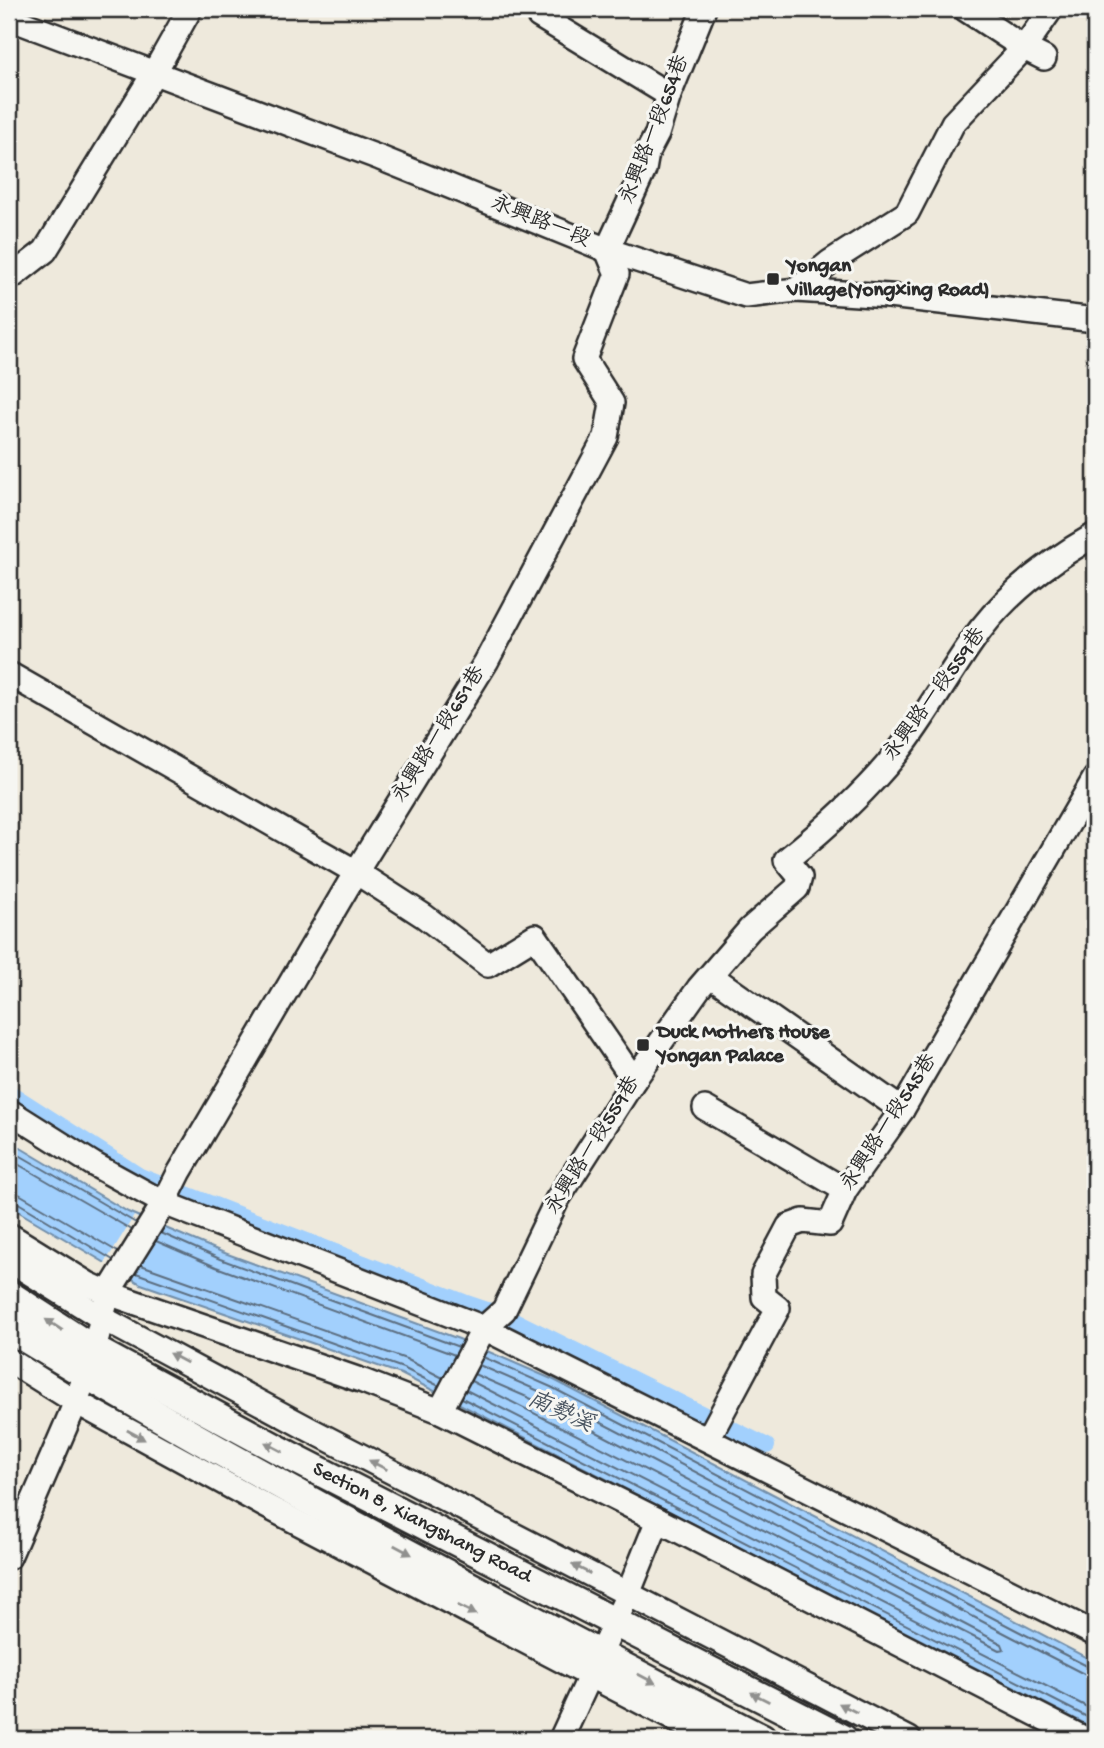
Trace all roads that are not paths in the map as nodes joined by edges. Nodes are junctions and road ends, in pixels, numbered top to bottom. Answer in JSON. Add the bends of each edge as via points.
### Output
{"nodes":[{"id":1,"x":190,"y":9,"type":"edge"},
{"id":2,"x":704,"y":9,"type":"edge"},
{"id":3,"x":965,"y":9,"type":"edge"},
{"id":4,"x":1051,"y":9,"type":"edge"},
{"id":5,"x":539,"y":16,"type":"dead end"},
{"id":6,"x":9,"y":18,"type":"edge"},
{"id":7,"x":1034,"y":53,"type":"junction"},
{"id":8,"x":154,"y":73,"type":"junction"},
{"id":9,"x":669,"y":95,"type":"junction"},
{"id":10,"x":607,"y":250,"type":"junction"},
{"id":11,"x":9,"y":279,"type":"edge"},
{"id":12,"x":796,"y":290,"type":"junction"},
{"id":13,"x":1095,"y":320,"type":"edge"},
{"id":14,"x":1095,"y":535,"type":"edge"},
{"id":15,"x":9,"y":674,"type":"edge"},
{"id":16,"x":1095,"y":778,"type":"edge"},
{"id":17,"x":355,"y":872,"type":"junction"},
{"id":18,"x":711,"y":976,"type":"junction"},
{"id":19,"x":634,"y":1080,"type":"junction"},
{"id":20,"x":705,"y":1108,"type":"dead end"},
{"id":21,"x":902,"y":1110,"type":"junction"},
{"id":22,"x":9,"y":1111,"type":"edge"},
{"id":23,"x":845,"y":1189,"type":"junction"},
{"id":24,"x":164,"y":1203,"type":"junction"},
{"id":25,"x":9,"y":1235,"type":"edge"},
{"id":26,"x":9,"y":1260,"type":"edge"},
{"id":27,"x":108,"y":1293,"type":"junction"},
{"id":28,"x":9,"y":1295,"type":"edge"},
{"id":29,"x":102,"y":1318,"type":"junction"},
{"id":30,"x":9,"y":1328,"type":"edge"},
{"id":31,"x":481,"y":1334,"type":"junction"},
{"id":32,"x":9,"y":1360,"type":"edge"},
{"id":33,"x":90,"y":1362,"type":"junction"},
{"id":34,"x":76,"y":1402,"type":"junction"},
{"id":35,"x":443,"y":1406,"type":"junction"},
{"id":36,"x":708,"y":1439,"type":"junction"},
{"id":37,"x":658,"y":1520,"type":"junction"},
{"id":38,"x":9,"y":1557,"type":"edge"},
{"id":39,"x":628,"y":1594,"type":"junction"},
{"id":40,"x":615,"y":1623,"type":"junction"},
{"id":41,"x":1095,"y":1634,"type":"edge"},
{"id":42,"x":595,"y":1664,"type":"junction"},
{"id":43,"x":561,"y":1739,"type":"edge"},
{"id":44,"x":712,"y":1739,"type":"edge"},
{"id":45,"x":762,"y":1739,"type":"edge"},
{"id":46,"x":843,"y":1739,"type":"edge"},
{"id":47,"x":908,"y":1739,"type":"edge"},
{"id":48,"x":1085,"y":1739,"type":"edge"}],
"edges":[{"from":1,"to":8,"type":"street"},
{"from":2,"to":9,"type":"street","name":"永興路一段654巷"},
{"from":3,"to":7,"type":"street"},
{"from":4,"to":7,"type":"street"},
{"from":5,"to":9,"type":"street"},
{"from":6,"to":8,"type":"street","name":"永興路一段"},
{"from":7,"to":12,"type":"street","via":[[953,123],[907,213],[830,262]]},
{"from":8,"to":10,"type":"street","name":"永興路一段"},
{"from":8,"to":11,"type":"street","via":[[45,251]]},
{"from":9,"to":10,"type":"street","name":"永興路一段654巷","via":[[644,170]]},
{"from":10,"to":12,"type":"street","name":"永興路一段","via":[[746,296]]},
{"from":10,"to":17,"type":"street","name":"永興路一段651巷","via":[[617,274],[584,359],[612,403],[606,437],[486,662]]},
{"from":12,"to":13,"type":"street","name":"永興路一段"},
{"from":14,"to":18,"type":"street","name":"永興路一段559巷","via":[[1027,582],[983,628],[897,753],[833,823],[786,860],[800,877],[797,888],[750,929]]},
{"from":15,"to":17,"type":"street"},
{"from":16,"to":21,"type":"street","name":"永興路一段545巷"},
{"from":17,"to":19,"type":"street","via":[[488,965],[535,936]]},
{"from":17,"to":24,"type":"street","name":"永興路一段651巷"},
{"from":18,"to":19,"type":"street","name":"永興路一段559巷"},
{"from":18,"to":21,"type":"street"},
{"from":19,"to":31,"type":"street","name":"永興路一段559巷","via":[[557,1200],[504,1310]]},
{"from":20,"to":23,"type":"street"},
{"from":21,"to":23,"type":"street","name":"永興路一段545巷"},
{"from":22,"to":24,"type":"street"},
{"from":23,"to":36,"type":"street","name":"永興路一段545巷","via":[[830,1224],[803,1221],[789,1226],[763,1275],[764,1297],[778,1308]]},
{"from":24,"to":27,"type":"street","name":"永興路一段651巷"},
{"from":24,"to":31,"type":"street"},
{"from":25,"to":27,"type":"street"},
{"from":26,"to":29,"type":"street"},
{"from":27,"to":29,"type":"street","name":"永興路一段651巷"},
{"from":27,"to":35,"type":"street"},
{"from":33,"to":28,"type":"main road","name":"Section 8, Xiangshang Road","one_way":true},
{"from":29,"to":33,"type":"street","name":"永興路一段651巷"},
{"from":39,"to":29,"type":"street","one_way":true},
{"from":30,"to":33,"type":"main road","name":"Section 8, Xiangshang Road"},
{"from":31,"to":35,"type":"street","name":"永興路一段559巷"},
{"from":31,"to":36,"type":"street"},
{"from":32,"to":34,"type":"street"},
{"from":33,"to":34,"type":"street","name":"永興路一段651巷"},
{"from":40,"to":33,"type":"main road","name":"Section 8, Xiangshang Road","one_way":true,"via":[[292,1457]]},
{"from":33,"to":42,"type":"main road","name":"Section 8, Xiangshang Road","one_way":true,"via":[[277,1482]]},
{"from":34,"to":38,"type":"street","name":"永興路一段651巷"},
{"from":34,"to":42,"type":"street","one_way":true,"via":[[266,1506]]},
{"from":35,"to":37,"type":"street"},
{"from":36,"to":41,"type":"street"},
{"from":37,"to":39,"type":"street"},
{"from":37,"to":48,"type":"street"},
{"from":39,"to":40,"type":"street"},
{"from":47,"to":39,"type":"street","one_way":true},
{"from":40,"to":42,"type":"street"},
{"from":46,"to":40,"type":"main road","name":"Section 8, Xiangshang Road","one_way":true},
{"from":42,"to":43,"type":"street"},
{"from":42,"to":44,"type":"street"},
{"from":42,"to":45,"type":"main road","name":"Section 8, Xiangshang Road","one_way":true}]}
